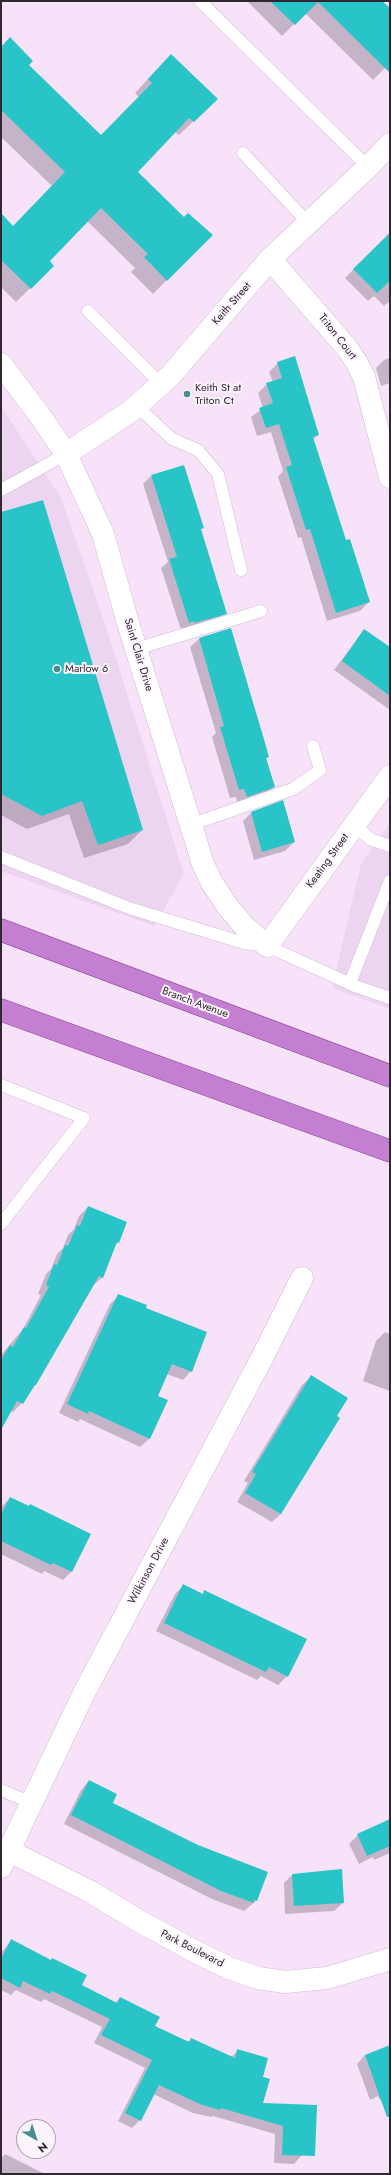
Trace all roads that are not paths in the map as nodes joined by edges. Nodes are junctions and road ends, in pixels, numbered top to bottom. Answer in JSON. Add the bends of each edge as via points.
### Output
{"nodes":[{"id":1,"x":200,"y":1,"type":"edge"},
{"id":2,"x":390,"y":144,"type":"edge"},
{"id":3,"x":242,"y":153,"type":"dead end"},
{"id":4,"x":368,"y":167,"type":"junction"},
{"id":5,"x":308,"y":223,"type":"junction"},
{"id":6,"x":270,"y":259,"type":"junction"},
{"id":7,"x":88,"y":311,"type":"dead end"},
{"id":8,"x":1,"y":364,"type":"edge"},
{"id":9,"x":161,"y":384,"type":"junction"},
{"id":10,"x":138,"y":406,"type":"junction"},
{"id":11,"x":66,"y":454,"type":"junction"},
{"id":12,"x":390,"y":477,"type":"edge"},
{"id":13,"x":1,"y":490,"type":"edge"},
{"id":14,"x":241,"y":570,"type":"dead end"},
{"id":15,"x":261,"y":611,"type":"dead end"},
{"id":16,"x":136,"y":649,"type":"junction"},
{"id":17,"x":313,"y":746,"type":"dead end"},
{"id":18,"x":388,"y":783,"type":"edge"},
{"id":19,"x":190,"y":825,"type":"junction"},
{"id":20,"x":355,"y":825,"type":"junction"},
{"id":21,"x":390,"y":846,"type":"edge"},
{"id":22,"x":1,"y":857,"type":"edge"},
{"id":23,"x":390,"y":881,"type":"edge"},
{"id":24,"x":1,"y":930,"type":"edge"},
{"id":25,"x":266,"y":946,"type":"junction"},
{"id":26,"x":350,"y":983,"type":"junction"},
{"id":27,"x":390,"y":998,"type":"edge"},
{"id":28,"x":1,"y":1010,"type":"edge"},
{"id":29,"x":390,"y":1076,"type":"edge"},
{"id":30,"x":1,"y":1085,"type":"edge"},
{"id":31,"x":390,"y":1151,"type":"edge"},
{"id":32,"x":1,"y":1224,"type":"edge"},
{"id":33,"x":302,"y":1278,"type":"dead end"},
{"id":34,"x":1,"y":1790,"type":"edge"},
{"id":35,"x":32,"y":1803,"type":"junction"},
{"id":36,"x":5,"y":1859,"type":"edge"},
{"id":37,"x":390,"y":1959,"type":"edge"}],
"edges":[{"from":1,"to":4,"type":"lane"},
{"from":2,"to":4,"type":"street","name":"Keith Street"},
{"from":3,"to":5,"type":"lane"},
{"from":4,"to":5,"type":"street","name":"Keith Street"},
{"from":5,"to":6,"type":"street","name":"Keith Street"},
{"from":6,"to":9,"type":"street","name":"Keith Street"},
{"from":6,"to":12,"type":"street","name":"Triton Court","via":[[357,363],[364,377]]},
{"from":7,"to":9,"type":"lane"},
{"from":8,"to":11,"type":"street","name":"Saint Clair Drive"},
{"from":9,"to":10,"type":"street","name":"Keith Street"},
{"from":10,"to":11,"type":"street","name":"Keith Street"},
{"from":10,"to":14,"type":"lane","via":[[172,439],[198,450],[218,474]]},
{"from":11,"to":13,"type":"lane"},
{"from":11,"to":16,"type":"street","name":"Saint Clair Drive","via":[[103,534]]},
{"from":15,"to":16,"type":"lane"},
{"from":16,"to":19,"type":"street","name":"Saint Clair Drive"},
{"from":17,"to":19,"type":"lane","via":[[320,770],[293,789]]},
{"from":18,"to":20,"type":"street","name":"Keating Street"},
{"from":19,"to":25,"type":"street","name":"Saint Clair Drive","via":[[212,883],[245,927]]},
{"from":20,"to":21,"type":"lane","via":[[370,839]]},
{"from":20,"to":25,"type":"street","name":"Keating Street"},
{"from":22,"to":25,"type":"lane","via":[[129,908],[244,943]]},
{"from":23,"to":26,"type":"lane"},
{"from":24,"to":29,"type":"highway","name":"Branch Avenue"},
{"from":25,"to":26,"type":"lane"},
{"from":26,"to":27,"type":"lane"},
{"from":28,"to":31,"type":"highway"},
{"from":30,"to":32,"type":"lane","via":[[84,1118]]},
{"from":33,"to":35,"type":"street","name":"Wilkinson Drive","via":[[84,1694]]},
{"from":34,"to":35,"type":"lane"},
{"from":35,"to":36,"type":"street","name":"Wilkinson Drive"},
{"from":36,"to":37,"type":"street","name":"Park Boulevard","via":[[84,1889],[196,1952],[258,1978],[284,1982],[328,1978]]}]}
